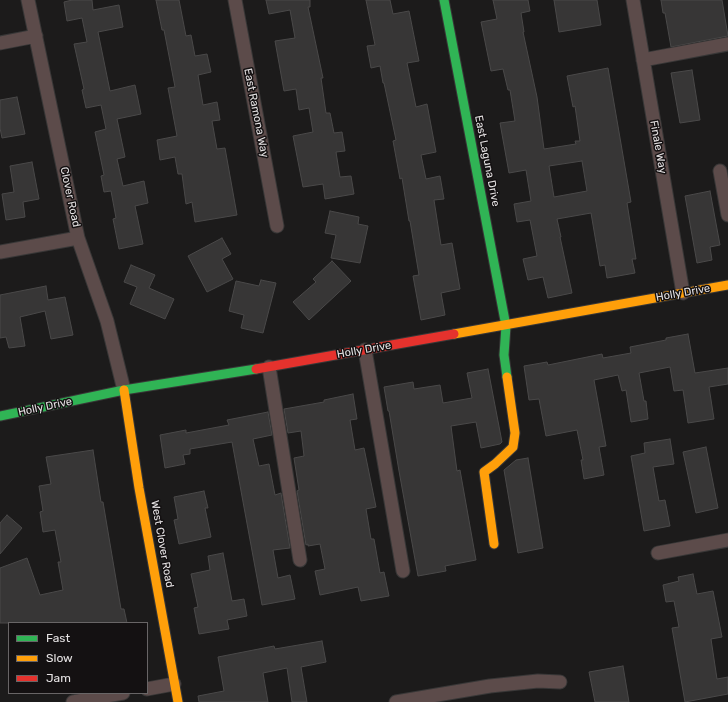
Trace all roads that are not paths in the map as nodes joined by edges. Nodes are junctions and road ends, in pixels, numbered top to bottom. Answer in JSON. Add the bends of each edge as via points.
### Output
{"nodes":[{"id":1,"x":28,"y":0,"type":"edge"},
{"id":2,"x":235,"y":0,"type":"edge"},
{"id":3,"x":444,"y":0,"type":"edge"},
{"id":4,"x":633,"y":0,"type":"edge"},
{"id":5,"x":36,"y":36,"type":"junction"},
{"id":6,"x":0,"y":43,"type":"edge"},
{"id":7,"x":728,"y":44,"type":"edge"},
{"id":8,"x":643,"y":60,"type":"junction"},
{"id":9,"x":720,"y":171,"type":"dead end"},
{"id":10,"x":728,"y":215,"type":"edge"},
{"id":11,"x":277,"y":226,"type":"dead end"},
{"id":12,"x":78,"y":238,"type":"junction"},
{"id":13,"x":0,"y":252,"type":"edge"},
{"id":14,"x":728,"y":286,"type":"edge"},
{"id":15,"x":683,"y":293,"type":"junction"},
{"id":16,"x":506,"y":326,"type":"junction"},
{"id":17,"x":365,"y":350,"type":"junction"},
{"id":18,"x":269,"y":367,"type":"junction"},
{"id":19,"x":124,"y":390,"type":"junction"},
{"id":20,"x":0,"y":416,"type":"edge"},
{"id":21,"x":728,"y":540,"type":"edge"},
{"id":22,"x":494,"y":544,"type":"dead end"},
{"id":23,"x":658,"y":553,"type":"dead end"},
{"id":24,"x":300,"y":560,"type":"dead end"},
{"id":25,"x":403,"y":571,"type":"dead end"},
{"id":26,"x":560,"y":682,"type":"dead end"},
{"id":27,"x":174,"y":684,"type":"junction"},
{"id":28,"x":148,"y":689,"type":"edge"},
{"id":29,"x":117,"y":694,"type":"edge"},
{"id":30,"x":73,"y":702,"type":"edge"},
{"id":31,"x":178,"y":702,"type":"edge"},
{"id":32,"x":396,"y":702,"type":"edge"}],
"edges":[{"from":1,"to":5,"type":"street","name":"Clover Road"},
{"from":2,"to":11,"type":"street","name":"East Ramona Way"},
{"from":3,"to":16,"type":"street","name":"East Laguna Drive"},
{"from":4,"to":8,"type":"street","name":"Finale Way"},
{"from":5,"to":6,"type":"street"},
{"from":5,"to":12,"type":"street","name":"Clover Road"},
{"from":7,"to":8,"type":"street"},
{"from":8,"to":15,"type":"street","name":"Finale Way"},
{"from":9,"to":10,"type":"street"},
{"from":12,"to":13,"type":"street"},
{"from":12,"to":19,"type":"street","name":"Clover Road","via":[[107,321]]},
{"from":14,"to":15,"type":"street","name":"Holly Drive"},
{"from":15,"to":16,"type":"street","name":"Holly Drive"},
{"from":16,"to":17,"type":"street","name":"Holly Drive"},
{"from":16,"to":22,"type":"street","name":"East Laguna Drive","via":[[504,355],[515,433],[513,446],[484,472]]},
{"from":17,"to":18,"type":"street","name":"Holly Drive"},
{"from":17,"to":25,"type":"street"},
{"from":18,"to":19,"type":"street","name":"Holly Drive"},
{"from":18,"to":24,"type":"street"},
{"from":19,"to":20,"type":"street","name":"Holly Drive"},
{"from":19,"to":27,"type":"street","name":"West Clover Road"},
{"from":21,"to":23,"type":"street"},
{"from":26,"to":32,"type":"street","via":[[538,681],[490,686]]},
{"from":27,"to":28,"type":"street"},
{"from":27,"to":31,"type":"street","name":"West Clover Road"},
{"from":29,"to":30,"type":"street"}]}
